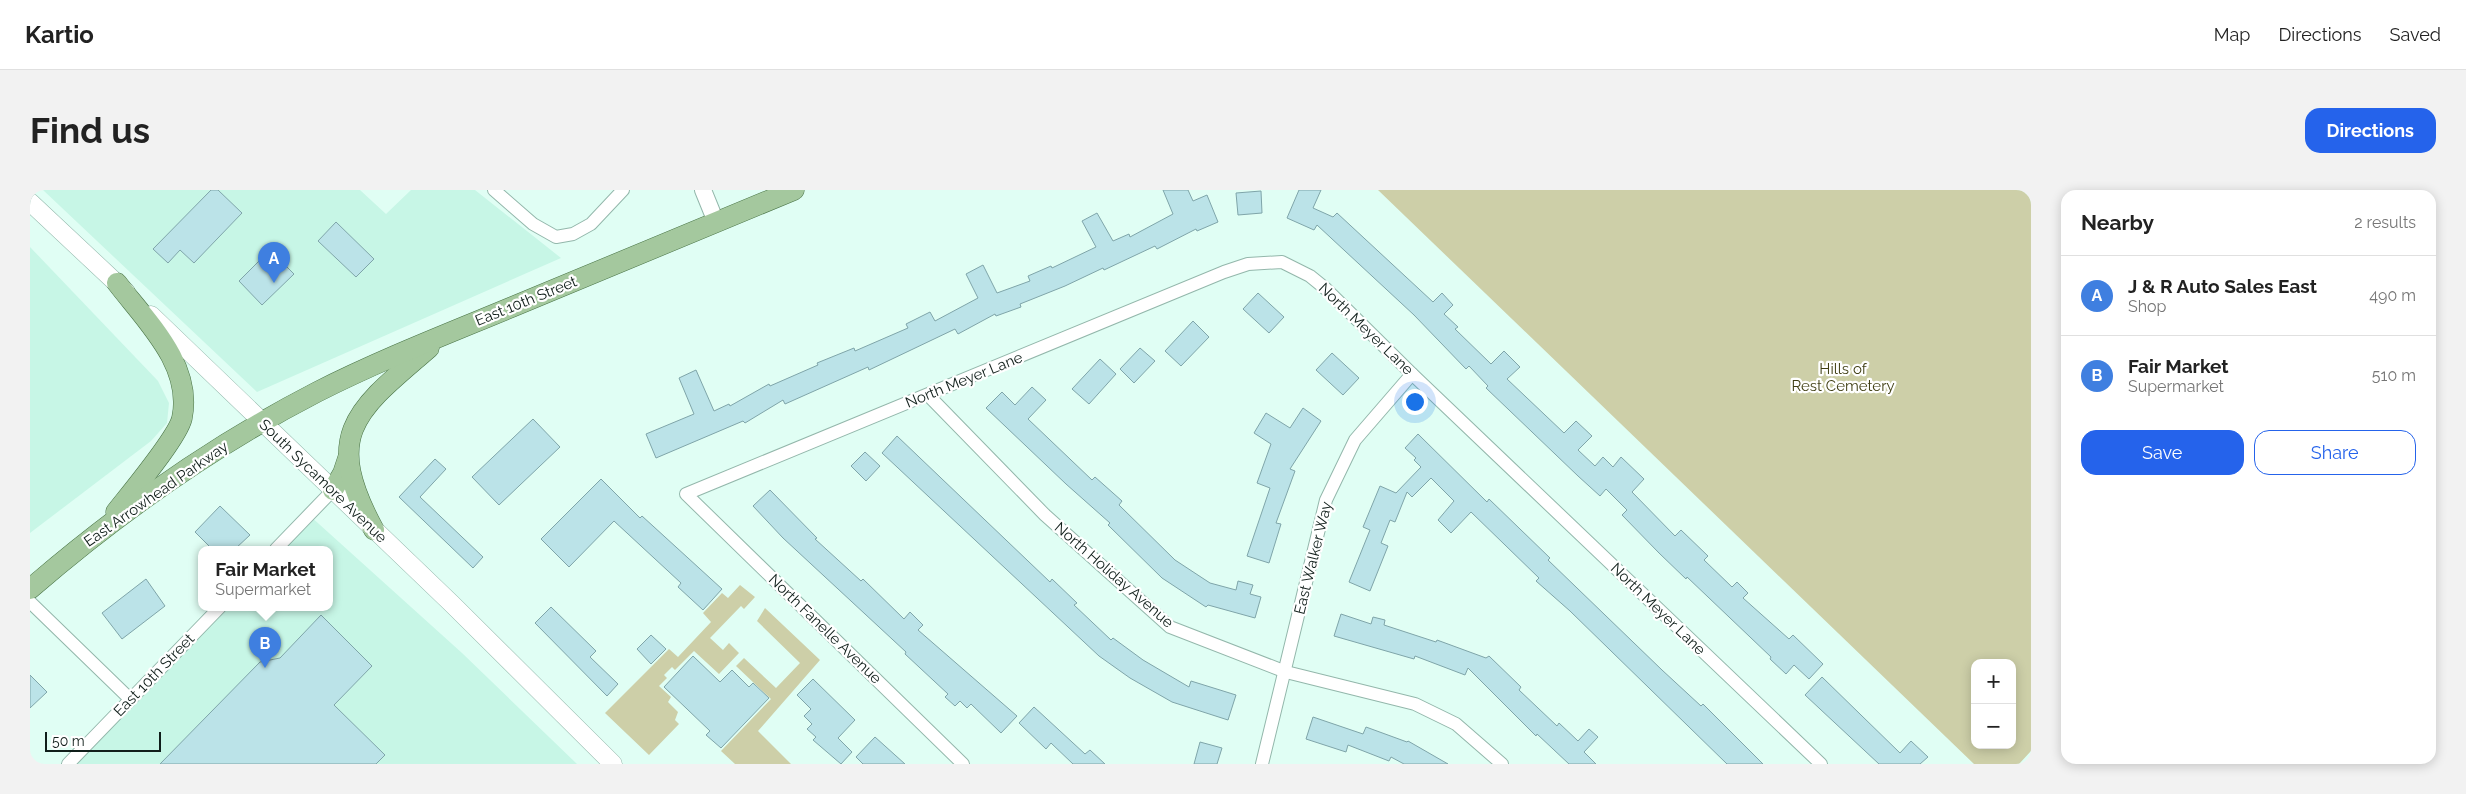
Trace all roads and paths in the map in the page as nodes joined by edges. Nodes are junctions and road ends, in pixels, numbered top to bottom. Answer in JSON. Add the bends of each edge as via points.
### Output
{"nodes":[{"id":1,"x":494,"y":190,"type":"edge"},
{"id":2,"x":623,"y":190,"type":"edge"},
{"id":3,"x":703,"y":190,"type":"edge"},
{"id":4,"x":794,"y":190,"type":"edge"},
{"id":5,"x":30,"y":202,"type":"edge"},
{"id":6,"x":716,"y":222,"type":"junction"},
{"id":7,"x":116,"y":282,"type":"junction"},
{"id":8,"x":446,"y":334,"type":"junction"},
{"id":9,"x":1412,"y":374,"type":"junction"},
{"id":10,"x":928,"y":395,"type":"junction"},
{"id":11,"x":262,"y":423,"type":"junction"},
{"id":12,"x":348,"y":458,"type":"junction"},
{"id":13,"x":333,"y":490,"type":"junction"},
{"id":14,"x":686,"y":494,"type":"joint"},
{"id":15,"x":104,"y":529,"type":"junction"},
{"id":16,"x":374,"y":530,"type":"junction"},
{"id":17,"x":279,"y":546,"type":"edge"},
{"id":18,"x":30,"y":589,"type":"edge"},
{"id":19,"x":30,"y":602,"type":"edge"},
{"id":20,"x":216,"y":611,"type":"edge"},
{"id":21,"x":1286,"y":672,"type":"junction"},
{"id":22,"x":130,"y":699,"type":"junction"},
{"id":23,"x":68,"y":764,"type":"edge"},
{"id":24,"x":613,"y":764,"type":"edge"},
{"id":25,"x":963,"y":764,"type":"edge"},
{"id":26,"x":1262,"y":764,"type":"edge"},
{"id":27,"x":1502,"y":764,"type":"edge"},
{"id":28,"x":1821,"y":764,"type":"edge"}],
"edges":[{"from":1,"to":2,"type":"street","via":[[533,224],[556,237],[573,234],[590,224]]},
{"from":3,"to":6,"type":"street"},
{"from":4,"to":6,"type":"main road","name":"East 10th Street"},
{"from":5,"to":7,"type":"main road","name":"South Sycamore Avenue"},
{"from":6,"to":8,"type":"main road","name":"East 10th Street"},
{"from":7,"to":11,"type":"main road","name":"South Sycamore Avenue"},
{"from":7,"to":15,"type":"main road","via":[[169,349],[183,390],[182,420]]},
{"from":8,"to":11,"type":"main road","name":"East 10th Street","via":[[340,381]]},
{"from":8,"to":12,"type":"main road","via":[[364,408],[352,434]]},
{"from":9,"to":10,"type":"street","name":"North Meyer Lane","via":[[1310,276],[1282,262],[1267,261],[1224,272]]},
{"from":9,"to":21,"type":"street","name":"East Walker Way","via":[[1356,440],[1326,500]]},
{"from":9,"to":28,"type":"street","name":"North Meyer Lane"},
{"from":10,"to":14,"type":"street","name":"North Meyer Lane"},
{"from":10,"to":21,"type":"street","name":"North Holiday Avenue","via":[[1045,515],[1170,627]]},
{"from":11,"to":13,"type":"main road","name":"South Sycamore Avenue"},
{"from":11,"to":15,"type":"main road","name":"East Arrowhead Parkway","via":[[203,459]]},
{"from":12,"to":13,"type":"main road"},
{"from":12,"to":16,"type":"main road","via":[[356,492]]},
{"from":13,"to":16,"type":"main road","name":"South Sycamore Avenue"},
{"from":13,"to":17,"type":"street"},
{"from":14,"to":25,"type":"street","name":"North Fanelle Avenue"},
{"from":15,"to":18,"type":"main road","name":"East Arrowhead Parkway"},
{"from":16,"to":24,"type":"main road","name":"South Sycamore Avenue"},
{"from":19,"to":22,"type":"street"},
{"from":20,"to":22,"type":"street","name":"East 10th Street"},
{"from":21,"to":26,"type":"street","name":"East Walker Way"},
{"from":21,"to":27,"type":"street","name":"North Holiday Avenue","via":[[1415,704],[1456,724]]},
{"from":22,"to":23,"type":"street","name":"East 10th Street"}]}
